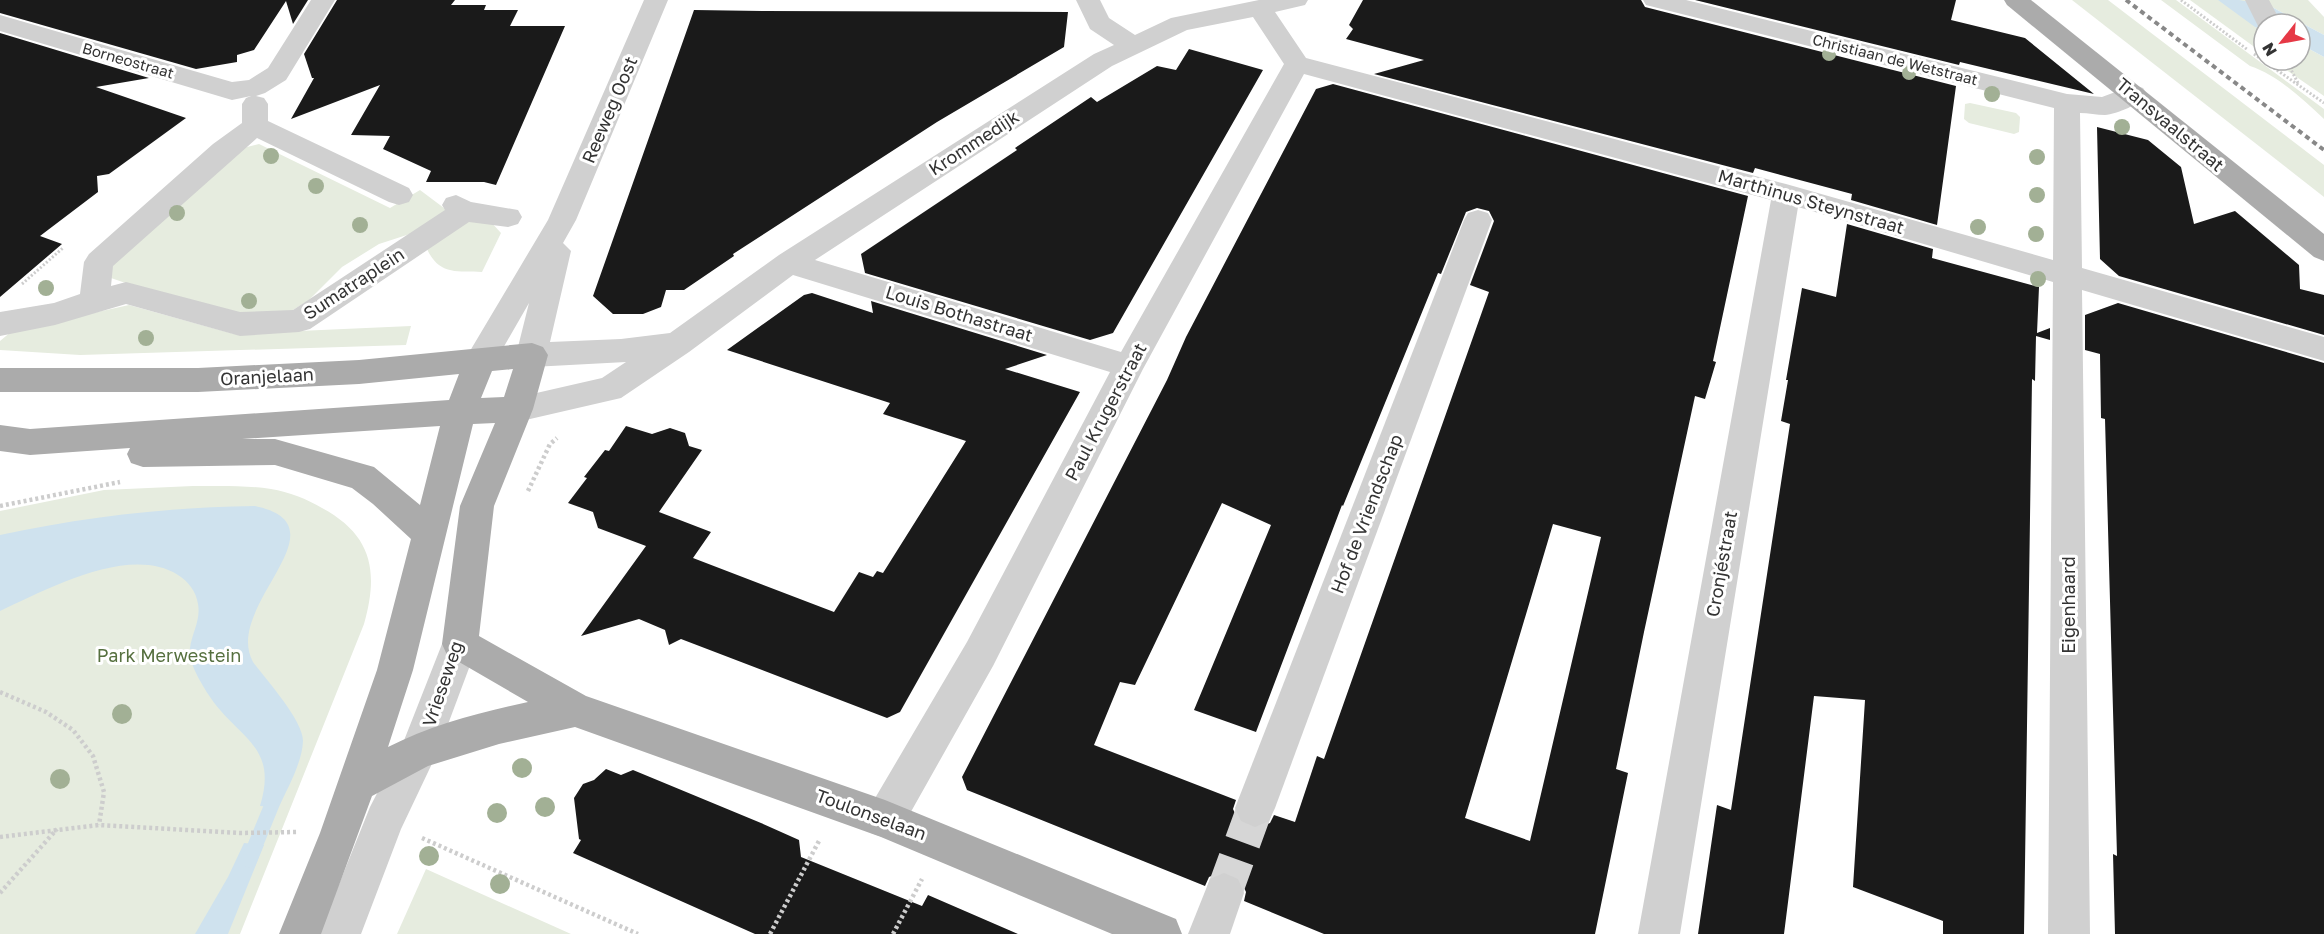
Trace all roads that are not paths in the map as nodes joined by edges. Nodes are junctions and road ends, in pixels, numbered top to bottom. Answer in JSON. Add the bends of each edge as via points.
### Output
{"nodes":[{"id":1,"x":323,"y":0,"type":"edge"},
{"id":2,"x":656,"y":0,"type":"edge"},
{"id":3,"x":1088,"y":0,"type":"edge"},
{"id":4,"x":1296,"y":0,"type":"edge"},
{"id":5,"x":1655,"y":0,"type":"edge"},
{"id":6,"x":2016,"y":0,"type":"edge"},
{"id":7,"x":1260,"y":8,"type":"junction"},
{"id":8,"x":0,"y":23,"type":"edge"},
{"id":9,"x":1132,"y":45,"type":"junction"},
{"id":10,"x":1297,"y":64,"type":"junction"},
{"id":11,"x":256,"y":87,"type":"junction"},
{"id":12,"x":2134,"y":94,"type":"junction"},
{"id":13,"x":2067,"y":104,"type":"junction"},
{"id":14,"x":255,"y":126,"type":"junction"},
{"id":15,"x":1786,"y":194,"type":"junction"},
{"id":16,"x":399,"y":195,"type":"dead end"},
{"id":17,"x":508,"y":217,"type":"dead end"},
{"id":18,"x":562,"y":220,"type":"junction"},
{"id":19,"x":1478,"y":220,"type":"dead end"},
{"id":20,"x":2324,"y":249,"type":"edge"},
{"id":21,"x":789,"y":263,"type":"junction"},
{"id":22,"x":2068,"y":276,"type":"junction"},
{"id":23,"x":94,"y":301,"type":"junction"},
{"id":24,"x":0,"y":312,"type":"edge"},
{"id":25,"x":678,"y":344,"type":"junction"},
{"id":26,"x":2324,"y":349,"type":"edge"},
{"id":27,"x":532,"y":355,"type":"junction"},
{"id":28,"x":480,"y":361,"type":"junction"},
{"id":29,"x":1129,"y":366,"type":"junction"},
{"id":30,"x":0,"y":380,"type":"edge"},
{"id":31,"x":517,"y":409,"type":"junction"},
{"id":32,"x":460,"y":412,"type":"junction"},
{"id":33,"x":15,"y":440,"type":"edge"},
{"id":34,"x":429,"y":534,"type":"junction"},
{"id":35,"x":460,"y":644,"type":"junction"},
{"id":36,"x":574,"y":710,"type":"junction"},
{"id":37,"x":419,"y":751,"type":"junction"},
{"id":38,"x":356,"y":784,"type":"junction"},
{"id":39,"x":1255,"y":808,"type":"tunnel mouth"},
{"id":40,"x":885,"y":819,"type":"junction"},
{"id":41,"x":1224,"y":893,"type":"tunnel mouth"},
{"id":42,"x":300,"y":934,"type":"edge"},
{"id":43,"x":340,"y":934,"type":"edge"},
{"id":44,"x":1161,"y":934,"type":"edge"},
{"id":45,"x":1209,"y":934,"type":"edge"},
{"id":46,"x":1659,"y":934,"type":"edge"},
{"id":47,"x":2070,"y":934,"type":"edge"}],
"edges":[{"from":1,"to":11,"type":"street","via":[[277,74]]},
{"from":2,"to":18,"type":"street","name":"Reeweg Oost"},
{"from":3,"to":9,"type":"street","via":[[1099,23]]},
{"from":4,"to":7,"type":"street","name":"Krommedijk"},
{"from":5,"to":13,"type":"street","name":"Christiaan de Wetstraat"},
{"from":6,"to":12,"type":"main road","name":"Transvaalstraat"},
{"from":7,"to":9,"type":"street","name":"Krommedijk","via":[[1180,24]]},
{"from":7,"to":10,"type":"street"},
{"from":8,"to":11,"type":"street","name":"Borneostraat","via":[[232,91]]},
{"from":9,"to":21,"type":"street","name":"Krommedijk"},
{"from":10,"to":15,"type":"street","name":"Marthinus Steynstraat"},
{"from":10,"to":29,"type":"street","name":"Paul Krugerstraat"},
{"from":11,"to":14,"type":"street"},
{"from":12,"to":13,"type":"street","name":"Christiaan de Wetstraat","via":[[2104,106]]},
{"from":12,"to":20,"type":"main road","name":"Transvaalstraat"},
{"from":13,"to":22,"type":"street","name":"Eigenhaard"},
{"from":14,"to":16,"type":"street"},
{"from":14,"to":23,"type":"street","via":[[99,262]]},
{"from":15,"to":22,"type":"street","name":"Marthinus Steynstraat"},
{"from":15,"to":46,"type":"street","name":"Cronjéstraat"},
{"from":17,"to":23,"type":"street","name":"Sumatraplein","via":[[460,208],[299,321],[240,324],[126,293]]},
{"from":18,"to":27,"type":"street","name":"Reeweg Oost"},
{"from":18,"to":28,"type":"street","name":"Reeweg Oost"},
{"from":19,"to":39,"type":"street","name":"Hof de Vriendschap"},
{"from":21,"to":25,"type":"street","name":"Krommedijk"},
{"from":21,"to":29,"type":"street","name":"Louis Bothastraat"},
{"from":22,"to":26,"type":"street","name":"Marthinus Steynstraat"},
{"from":22,"to":47,"type":"street","name":"Eigenhaard"},
{"from":23,"to":24,"type":"street","name":"Sumatraplein","via":[[55,314]]},
{"from":25,"to":27,"type":"street","name":"Krommedijk","via":[[632,351]]},
{"from":25,"to":31,"type":"street","name":"Krommedijk","via":[[610,389]]},
{"from":27,"to":28,"type":"main road","name":"Oranjelaan"},
{"from":27,"to":31,"type":"main road","name":"Vrieseweg"},
{"from":28,"to":30,"type":"main road","name":"Oranjelaan","via":[[198,380]]},
{"from":28,"to":32,"type":"main road"},
{"from":29,"to":40,"type":"street","name":"Paul Krugerstraat","via":[[980,654]]},
{"from":31,"to":32,"type":"main road"},
{"from":31,"to":35,"type":"main road","name":"Vrieseweg","via":[[477,506]]},
{"from":32,"to":33,"type":"main road"},
{"from":32,"to":34,"type":"main road"},
{"from":33,"to":34,"type":"main road","via":[[117,455],[275,452],[362,477]]},
{"from":34,"to":38,"type":"main road","via":[[395,670]]},
{"from":35,"to":36,"type":"main road","name":"Toulonselaan"},
{"from":35,"to":37,"type":"street","name":"Vrieseweg"},
{"from":36,"to":37,"type":"main road","via":[[499,726]]},
{"from":36,"to":40,"type":"main road","name":"Toulonselaan"},
{"from":37,"to":38,"type":"main road"},
{"from":37,"to":43,"type":"street","name":"Vrieseweg","via":[[384,821]]},
{"from":38,"to":42,"type":"main road"},
{"from":40,"to":44,"type":"main road","name":"Toulonselaan"},
{"from":41,"to":45,"type":"street"}]}
